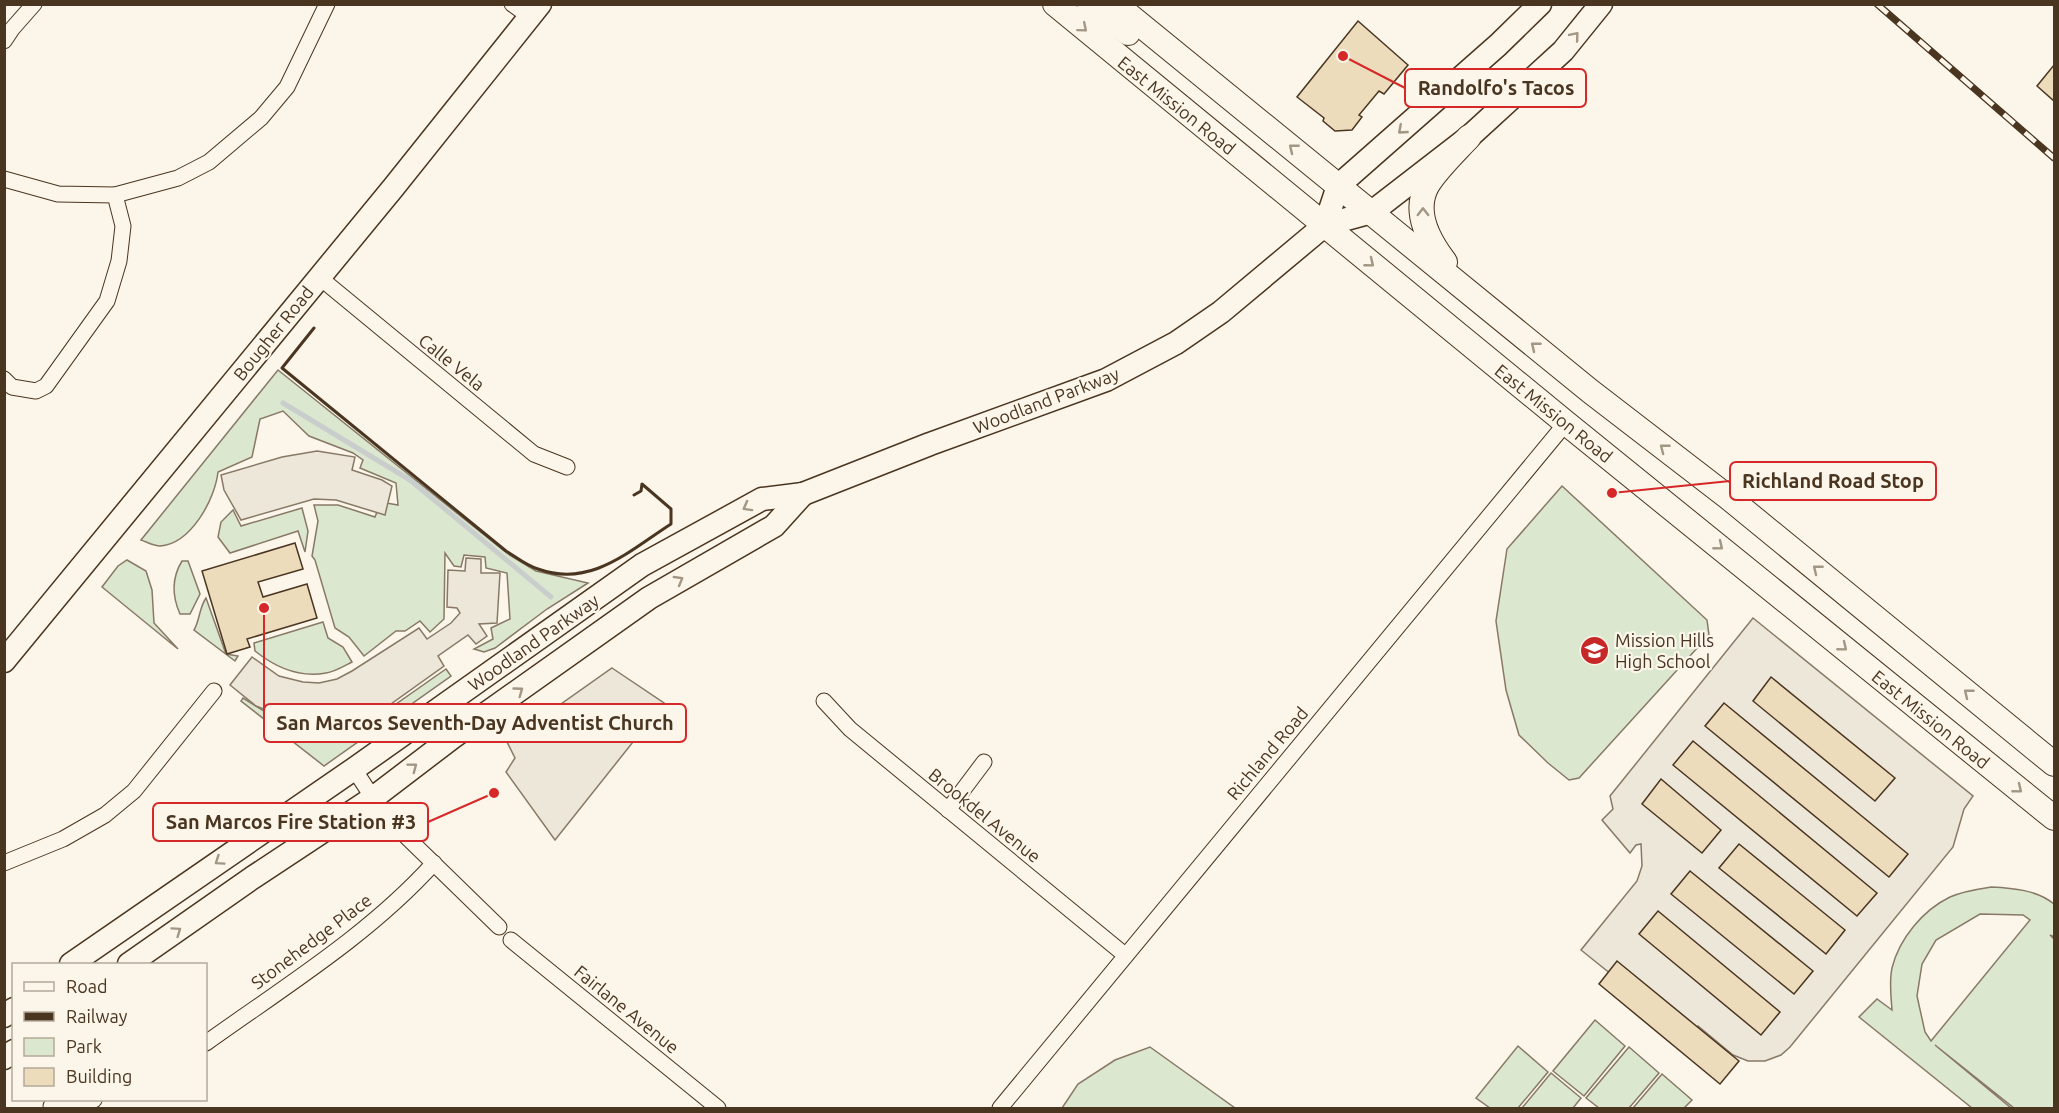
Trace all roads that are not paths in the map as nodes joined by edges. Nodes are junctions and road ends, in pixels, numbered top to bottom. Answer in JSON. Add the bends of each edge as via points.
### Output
{"nodes":[{"id":1,"x":34,"y":4,"type":"edge"},
{"id":2,"x":327,"y":4,"type":"edge"},
{"id":3,"x":1055,"y":4,"type":"edge"},
{"id":4,"x":1089,"y":4,"type":"edge"},
{"id":5,"x":1115,"y":4,"type":"edge"},
{"id":6,"x":1540,"y":4,"type":"edge"},
{"id":7,"x":1601,"y":4,"type":"edge"},
{"id":8,"x":527,"y":9,"type":"edge"},
{"id":9,"x":4,"y":41,"type":"edge"},
{"id":10,"x":1161,"y":41,"type":"junction"},
{"id":11,"x":1469,"y":137,"type":"junction"},
{"id":12,"x":4,"y":179,"type":"edge"},
{"id":13,"x":1338,"y":186,"type":"junction"},
{"id":14,"x":115,"y":195,"type":"junction"},
{"id":15,"x":1372,"y":212,"type":"junction"},
{"id":16,"x":1325,"y":225,"type":"junction"},
{"id":17,"x":319,"y":277,"type":"junction"},
{"id":18,"x":1474,"y":296,"type":"junction"},
{"id":19,"x":4,"y":379,"type":"edge"},
{"id":20,"x":1566,"y":423,"type":"junction"},
{"id":21,"x":567,"y":467,"type":"dead end"},
{"id":22,"x":803,"y":494,"type":"junction"},
{"id":23,"x":4,"y":661,"type":"edge"},
{"id":24,"x":214,"y":691,"type":"dead end"},
{"id":25,"x":824,"y":701,"type":"dead end"},
{"id":26,"x":984,"y":762,"type":"dead end"},
{"id":27,"x":2055,"y":764,"type":"edge"},
{"id":28,"x":354,"y":769,"type":"junction"},
{"id":29,"x":373,"y":798,"type":"junction"},
{"id":30,"x":948,"y":810,"type":"junction"},
{"id":31,"x":2055,"y":818,"type":"edge"},
{"id":32,"x":4,"y":863,"type":"edge"},
{"id":33,"x":434,"y":863,"type":"junction"},
{"id":34,"x":499,"y":927,"type":"dead end"},
{"id":35,"x":511,"y":939,"type":"dead end"},
{"id":36,"x":1125,"y":955,"type":"junction"},
{"id":37,"x":73,"y":963,"type":"edge"},
{"id":38,"x":130,"y":963,"type":"edge"},
{"id":39,"x":207,"y":1042,"type":"edge"},
{"id":40,"x":90,"y":1101,"type":"edge"},
{"id":41,"x":51,"y":1106,"type":"dead end"},
{"id":42,"x":718,"y":1108,"type":"edge"},
{"id":43,"x":1000,"y":1108,"type":"edge"}],
"edges":[{"from":1,"to":9,"type":"street"},
{"from":2,"to":14,"type":"street","via":[[287,87],[261,118],[209,162],[178,178]]},
{"from":3,"to":16,"type":"main road","name":"East Mission Road","one_way":true},
{"from":4,"to":10,"type":"main road","via":[[1148,48]]},
{"from":5,"to":10,"type":"main road"},
{"from":6,"to":13,"type":"main road","one_way":true},
{"from":11,"to":7,"type":"main road","name":"Woodland Parkway","one_way":true,"via":[[1563,51]]},
{"from":8,"to":17,"type":"main road","name":"Bougher Road","via":[[393,188]]},
{"from":13,"to":10,"type":"main road","one_way":true},
{"from":11,"to":15,"type":"main road","name":"Woodland Parkway"},
{"from":18,"to":11,"type":"main road","one_way":true,"via":[[1434,247],[1421,215],[1428,184]]},
{"from":12,"to":14,"type":"street","via":[[58,194]]},
{"from":13,"to":15,"type":"main road"},
{"from":13,"to":16,"type":"main road"},
{"from":14,"to":19,"type":"street","via":[[123,226],[119,261],[107,301],[46,386],[36,392],[12,387]]},
{"from":15,"to":16,"type":"main road","name":"Woodland Parkway"},
{"from":15,"to":18,"type":"main road"},
{"from":16,"to":20,"type":"main road","name":"East Mission Road","one_way":true},
{"from":16,"to":22,"type":"main road","name":"Woodland Parkway","via":[[1221,312],[1176,343],[1106,380]]},
{"from":17,"to":21,"type":"street","name":"Calle Vela","via":[[534,454]]},
{"from":17,"to":23,"type":"main road","name":"Bougher Road"},
{"from":27,"to":18,"type":"main road","one_way":true},
{"from":20,"to":31,"type":"main road","name":"East Mission Road","one_way":true},
{"from":20,"to":36,"type":"street","name":"Richland Road"},
{"from":22,"to":28,"type":"main road","name":"Woodland Parkway","one_way":true,"via":[[762,499],[642,564]]},
{"from":29,"to":22,"type":"main road","name":"Woodland Parkway","one_way":true,"via":[[649,598],[774,525]]},
{"from":24,"to":32,"type":"street","via":[[134,791],[105,815],[63,839]]},
{"from":25,"to":30,"type":"street","name":"Brookdel Avenue","via":[[850,729]]},
{"from":26,"to":30,"type":"street"},
{"from":28,"to":29,"type":"street"},
{"from":28,"to":37,"type":"main road","name":"Woodland Parkway","one_way":true},
{"from":29,"to":33,"type":"street","via":[[384,815]]},
{"from":38,"to":29,"type":"main road","name":"Woodland Parkway","one_way":true},
{"from":30,"to":36,"type":"street","name":"Brookdel Avenue"},
{"from":33,"to":34,"type":"street"},
{"from":33,"to":39,"type":"street","name":"Stonehedge Place","via":[[365,928]]},
{"from":35,"to":42,"type":"street","name":"Fairlane Avenue"},
{"from":36,"to":43,"type":"street","name":"Richland Road"},
{"from":40,"to":41,"type":"street"}]}
